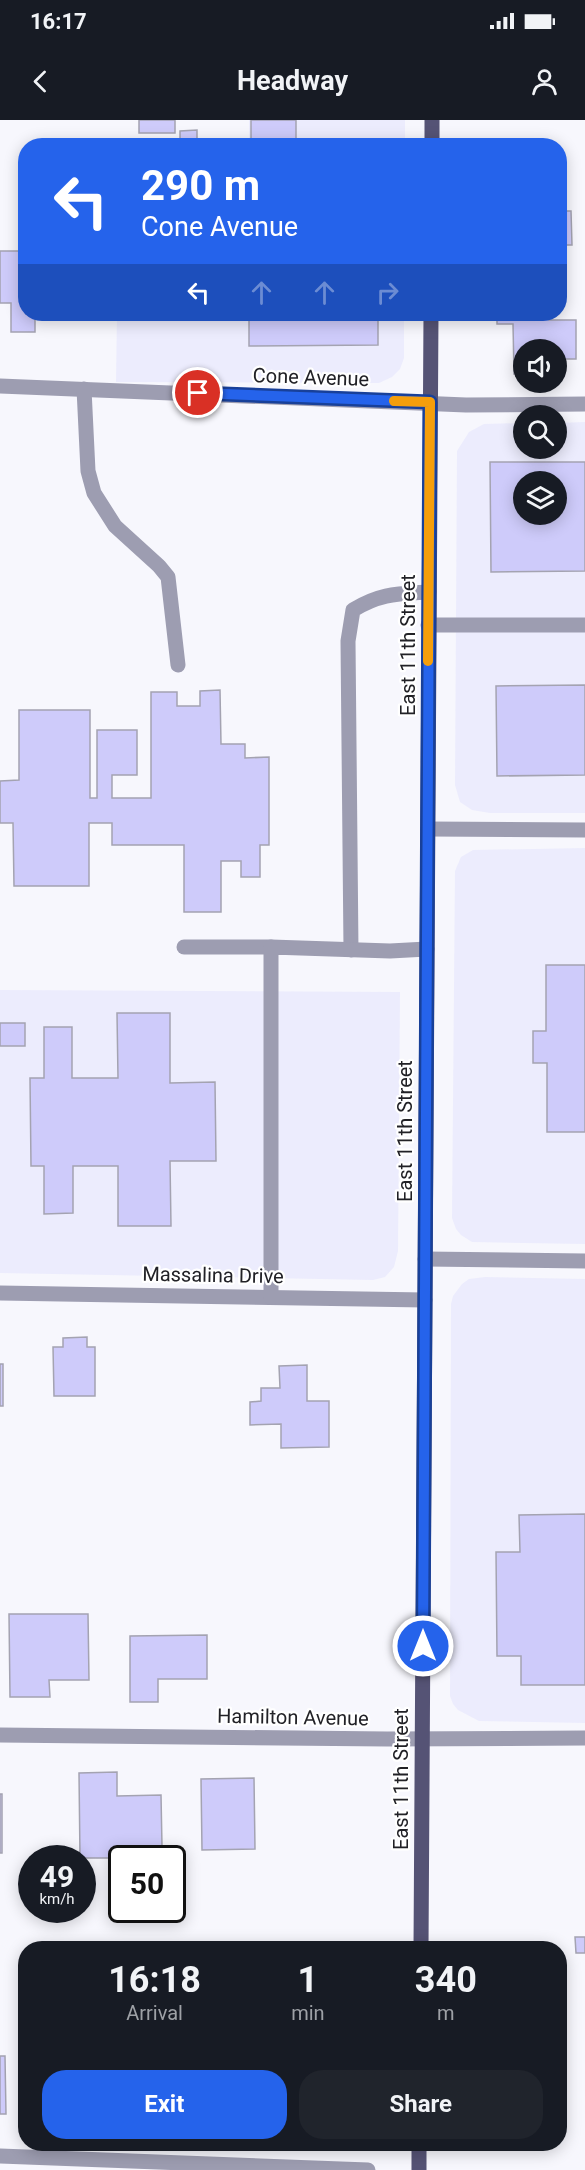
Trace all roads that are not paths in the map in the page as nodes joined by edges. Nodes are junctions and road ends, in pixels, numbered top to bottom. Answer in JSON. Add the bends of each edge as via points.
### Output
{"nodes":[{"id":1,"x":432,"y":120,"type":"edge"},
{"id":2,"x":432,"y":138,"type":"edge"},
{"id":3,"x":431,"y":321,"type":"edge"},
{"id":4,"x":0,"y":386,"type":"edge"},
{"id":5,"x":84,"y":389,"type":"junction"},
{"id":6,"x":430,"y":402,"type":"junction"},
{"id":7,"x":585,"y":404,"type":"edge"},
{"id":8,"x":429,"y":592,"type":"junction"},
{"id":9,"x":429,"y":625,"type":"junction"},
{"id":10,"x":585,"y":625,"type":"edge"},
{"id":11,"x":178,"y":665,"type":"dead end"},
{"id":12,"x":428,"y":830,"type":"junction"},
{"id":13,"x":585,"y":830,"type":"edge"},
{"id":14,"x":184,"y":947,"type":"dead end"},
{"id":15,"x":271,"y":947,"type":"junction"},
{"id":16,"x":427,"y":948,"type":"junction"},
{"id":17,"x":351,"y":950,"type":"junction"},
{"id":18,"x":425,"y":1259,"type":"junction"},
{"id":19,"x":585,"y":1261,"type":"edge"},
{"id":20,"x":0,"y":1293,"type":"edge"},
{"id":21,"x":271,"y":1297,"type":"junction"},
{"id":22,"x":425,"y":1300,"type":"junction"},
{"id":23,"x":0,"y":1735,"type":"edge"},
{"id":24,"x":423,"y":1738,"type":"junction"},
{"id":25,"x":585,"y":1738,"type":"edge"},
{"id":26,"x":421,"y":1941,"type":"edge"},
{"id":27,"x":419,"y":2151,"type":"edge"},
{"id":28,"x":8,"y":2161,"type":"edge"},
{"id":29,"x":260,"y":2168,"type":"edge"},
{"id":30,"x":368,"y":2170,"type":"edge"},
{"id":31,"x":419,"y":2170,"type":"edge"}],
"edges":[{"from":1,"to":2,"type":"main road"},
{"from":3,"to":6,"type":"main road","name":"East 11th Street"},
{"from":4,"to":5,"type":"street","name":"Cone Avenue"},
{"from":5,"to":6,"type":"street","name":"Cone Avenue"},
{"from":5,"to":11,"type":"street","via":[[88,471],[94,493],[115,526],[168,577]]},
{"from":6,"to":7,"type":"street","name":"Cone Avenue"},
{"from":6,"to":8,"type":"main road","name":"East 11th Street"},
{"from":8,"to":9,"type":"main road","name":"East 11th Street"},
{"from":8,"to":17,"type":"street","via":[[371,599],[353,610],[348,641]]},
{"from":9,"to":10,"type":"street"},
{"from":9,"to":12,"type":"main road","name":"East 11th Street"},
{"from":12,"to":13,"type":"street"},
{"from":12,"to":16,"type":"main road","name":"East 11th Street"},
{"from":14,"to":15,"type":"street"},
{"from":15,"to":17,"type":"street"},
{"from":15,"to":21,"type":"street"},
{"from":16,"to":17,"type":"street"},
{"from":16,"to":18,"type":"main road","name":"East 11th Street"},
{"from":18,"to":19,"type":"street"},
{"from":18,"to":22,"type":"main road","name":"East 11th Street"},
{"from":20,"to":21,"type":"street","name":"Massalina Drive"},
{"from":21,"to":22,"type":"street","name":"Massalina Drive"},
{"from":22,"to":24,"type":"main road","name":"East 11th Street"},
{"from":23,"to":24,"type":"street","name":"Hamilton Avenue"},
{"from":24,"to":25,"type":"street","name":"Hamilton Avenue"},
{"from":24,"to":26,"type":"main road","name":"East 11th Street"},
{"from":27,"to":31,"type":"main road"},
{"from":28,"to":29,"type":"street"},
{"from":29,"to":30,"type":"street"}]}
